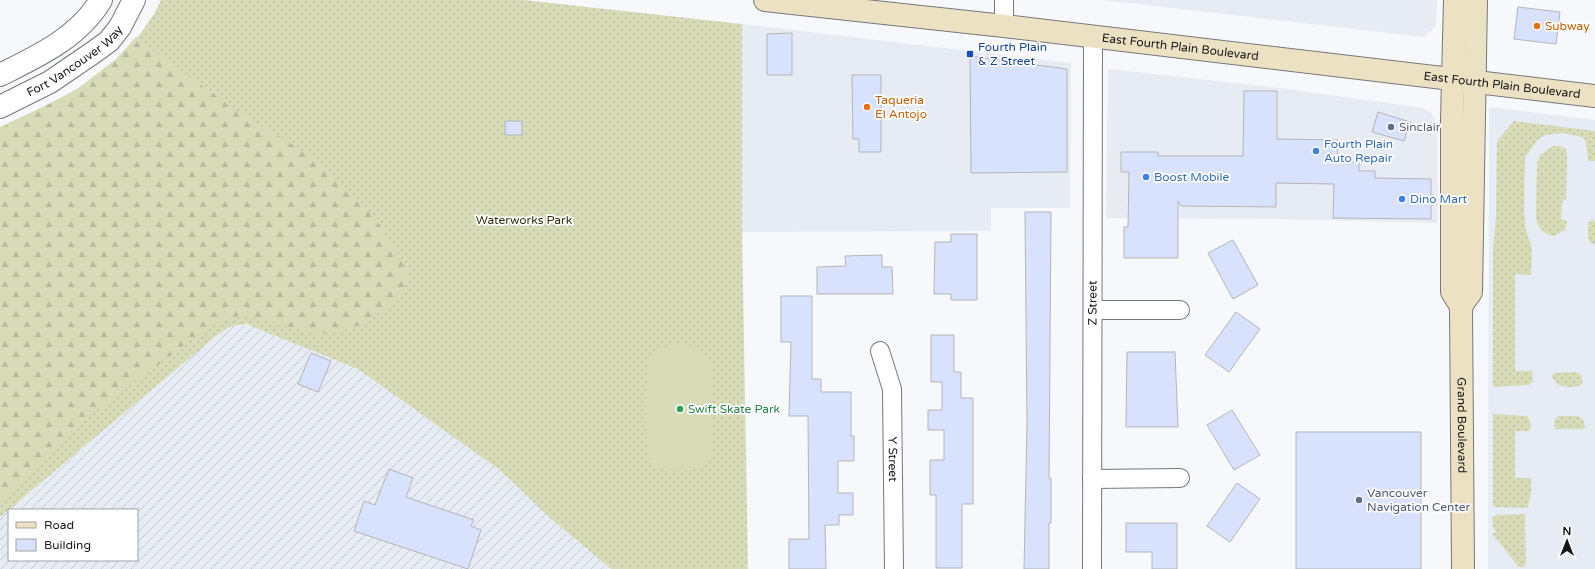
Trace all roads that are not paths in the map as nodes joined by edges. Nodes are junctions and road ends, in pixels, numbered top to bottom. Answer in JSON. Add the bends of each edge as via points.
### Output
{"nodes":[{"id":1,"x":101,"y":0,"type":"edge"},
{"id":2,"x":134,"y":0,"type":"edge"},
{"id":3,"x":765,"y":0,"type":"edge"},
{"id":4,"x":1004,"y":0,"type":"edge"},
{"id":5,"x":1455,"y":0,"type":"edge"},
{"id":6,"x":1476,"y":0,"type":"edge"},
{"id":7,"x":1004,"y":26,"type":"junction"},
{"id":8,"x":1093,"y":37,"type":"junction"},
{"id":9,"x":0,"y":75,"type":"edge"},
{"id":10,"x":1452,"y":79,"type":"junction"},
{"id":11,"x":1474,"y":82,"type":"junction"},
{"id":12,"x":1595,"y":96,"type":"edge"},
{"id":13,"x":0,"y":107,"type":"edge"},
{"id":14,"x":1461,"y":306,"type":"junction"},
{"id":15,"x":1094,"y":310,"type":"junction"},
{"id":16,"x":1180,"y":310,"type":"dead end"},
{"id":17,"x":880,"y":351,"type":"dead end"},
{"id":18,"x":1180,"y":478,"type":"dead end"},
{"id":19,"x":1092,"y":479,"type":"junction"},
{"id":20,"x":894,"y":569,"type":"edge"},
{"id":21,"x":1092,"y":569,"type":"edge"},
{"id":22,"x":1463,"y":569,"type":"edge"}],
"edges":[{"from":1,"to":9,"type":"street","name":"Fort Vancouver Way","via":[[91,16],[77,30],[38,56]]},
{"from":2,"to":13,"type":"street","name":"Fort Vancouver Way","via":[[120,27],[104,44],[50,82]]},
{"from":3,"to":7,"type":"main road","name":"East Fourth Plain Boulevard"},
{"from":4,"to":7,"type":"street"},
{"from":5,"to":10,"type":"main road","name":"Grand Boulevard"},
{"from":6,"to":11,"type":"main road"},
{"from":7,"to":8,"type":"main road","name":"East Fourth Plain Boulevard"},
{"from":8,"to":10,"type":"main road","name":"East Fourth Plain Boulevard"},
{"from":8,"to":15,"type":"street","name":"Z Street"},
{"from":10,"to":11,"type":"main road","name":"East Fourth Plain Boulevard"},
{"from":10,"to":14,"type":"main road","name":"Grand Boulevard","via":[[1452,292]]},
{"from":11,"to":12,"type":"main road","name":"East Fourth Plain Boulevard"},
{"from":11,"to":14,"type":"main road","via":[[1472,292]]},
{"from":14,"to":22,"type":"main road","name":"Grand Boulevard"},
{"from":15,"to":16,"type":"street"},
{"from":15,"to":19,"type":"street","name":"Z Street"},
{"from":17,"to":20,"type":"street","name":"Y Street","via":[[892,389]]},
{"from":18,"to":19,"type":"street"},
{"from":19,"to":21,"type":"street","name":"Z Street"}]}
